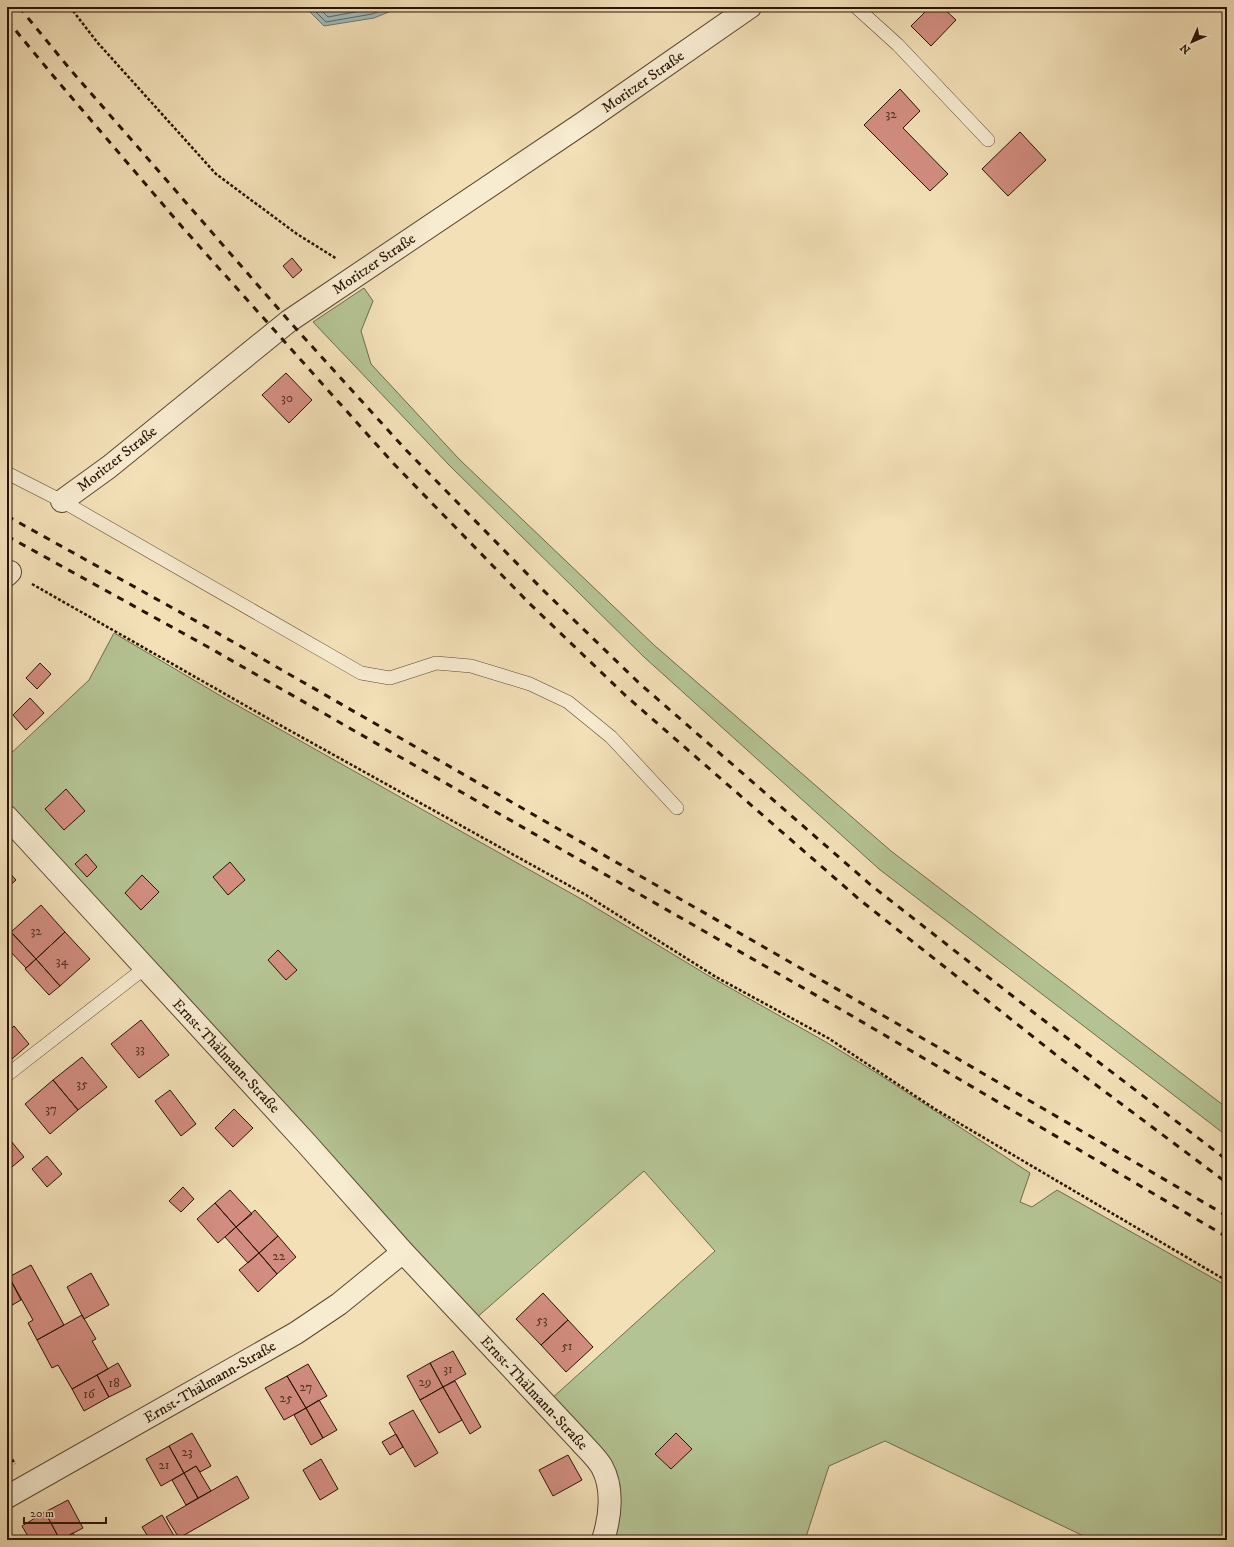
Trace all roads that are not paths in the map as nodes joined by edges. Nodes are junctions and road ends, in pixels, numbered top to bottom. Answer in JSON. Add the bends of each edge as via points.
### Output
{"nodes":[{"id":1,"x":750,"y":7,"type":"edge"},
{"id":2,"x":856,"y":7,"type":"edge"},
{"id":3,"x":988,"y":140,"type":"dead end"},
{"id":4,"x":7,"y":473,"type":"edge"},
{"id":5,"x":62,"y":501,"type":"junction"},
{"id":6,"x":677,"y":808,"type":"dead end"},
{"id":7,"x":7,"y":817,"type":"edge"},
{"id":8,"x":146,"y":967,"type":"junction"},
{"id":9,"x":7,"y":1075,"type":"edge"},
{"id":10,"x":403,"y":1252,"type":"junction"},
{"id":11,"x":7,"y":1497,"type":"edge"},
{"id":12,"x":603,"y":1540,"type":"edge"}],
"edges":[{"from":1,"to":5,"type":"street","name":"Moritzer Straße","via":[[279,328],[109,467]]},
{"from":2,"to":3,"type":"lane","via":[[898,46]]},
{"from":4,"to":5,"type":"lane","name":"Moritzer Straße"},
{"from":5,"to":6,"type":"lane","via":[[361,673],[390,678],[436,663],[471,666],[530,684],[568,702],[611,737]]},
{"from":7,"to":8,"type":"street","name":"Ernst-Thälmann-Straße"},
{"from":8,"to":9,"type":"lane"},
{"from":8,"to":10,"type":"street","name":"Ernst-Thälmann-Straße"},
{"from":10,"to":11,"type":"street","name":"Ernst-Thälmann-Straße","via":[[340,1304],[296,1333]]},
{"from":10,"to":12,"type":"street","name":"Ernst-Thälmann-Straße","via":[[602,1467],[609,1486],[608,1524]]}]}
